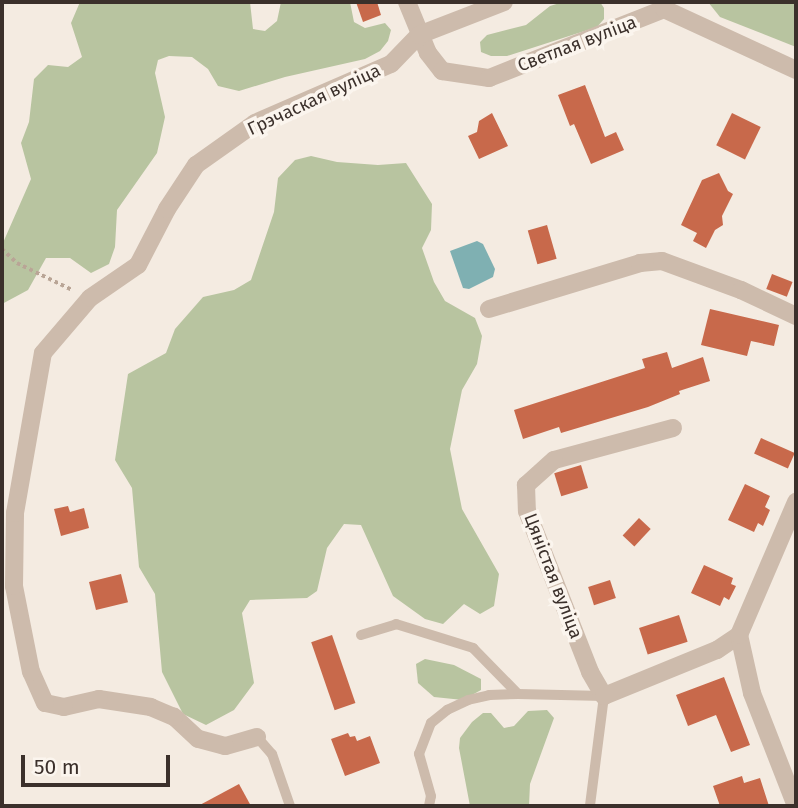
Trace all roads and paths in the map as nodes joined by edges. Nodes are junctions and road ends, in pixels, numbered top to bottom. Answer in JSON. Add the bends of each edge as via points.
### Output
{"nodes":[{"id":1,"x":407,"y":2,"type":"edge"},
{"id":2,"x":504,"y":2,"type":"edge"},
{"id":3,"x":646,"y":2,"type":"edge"},
{"id":4,"x":664,"y":9,"type":"junction"},
{"id":5,"x":419,"y":35,"type":"junction"},
{"id":6,"x":796,"y":70,"type":"edge"},
{"id":7,"x":2,"y":249,"type":"edge"},
{"id":8,"x":90,"y":298,"type":"junction"},
{"id":9,"x":489,"y":309,"type":"dead end"},
{"id":10,"x":796,"y":316,"type":"edge"},
{"id":11,"x":673,"y":428,"type":"dead end"},
{"id":12,"x":796,"y":502,"type":"edge"},
{"id":13,"x":361,"y":635,"type":"dead end"},
{"id":14,"x":738,"y":635,"type":"junction"},
{"id":15,"x":518,"y":694,"type":"junction"},
{"id":16,"x":604,"y":696,"type":"junction"},
{"id":17,"x":257,"y":737,"type":"joint"},
{"id":18,"x":290,"y":806,"type":"edge"},
{"id":19,"x":429,"y":806,"type":"edge"},
{"id":20,"x":590,"y":806,"type":"edge"},
{"id":21,"x":796,"y":806,"type":"edge"}],
"edges":[{"from":1,"to":5,"type":"street"},
{"from":2,"to":5,"type":"street"},
{"from":3,"to":4,"type":"street","name":"Светлая вуліца"},
{"from":4,"to":5,"type":"street","name":"Светлая вуліца","via":[[489,78],[442,71]]},
{"from":4,"to":6,"type":"street","name":"Светлая вуліца"},
{"from":5,"to":8,"type":"street","name":"Грэчаская вуліца","via":[[391,64],[255,123],[196,165],[138,265]]},
{"from":7,"to":8,"type":"path","via":[[17,263]]},
{"from":8,"to":17,"type":"street","name":"Грэчаская вуліца","via":[[43,353],[15,513],[14,586],[31,672],[45,702],[64,707],[99,699],[151,707],[174,717],[198,739],[225,746]]},
{"from":9,"to":10,"type":"street","via":[[640,263],[662,261]]},
{"from":11,"to":16,"type":"street","name":"Цяністая вуліца","via":[[554,460],[526,485],[527,511]]},
{"from":12,"to":14,"type":"street"},
{"from":13,"to":15,"type":"lane","via":[[396,624],[473,648]]},
{"from":14,"to":16,"type":"street","via":[[718,650]]},
{"from":14,"to":21,"type":"street","via":[[752,693]]},
{"from":15,"to":16,"type":"lane"},
{"from":15,"to":19,"type":"lane","via":[[468,700],[431,723],[419,754],[431,796]]},
{"from":16,"to":20,"type":"lane"},
{"from":17,"to":18,"type":"lane","via":[[272,754]]}]}
